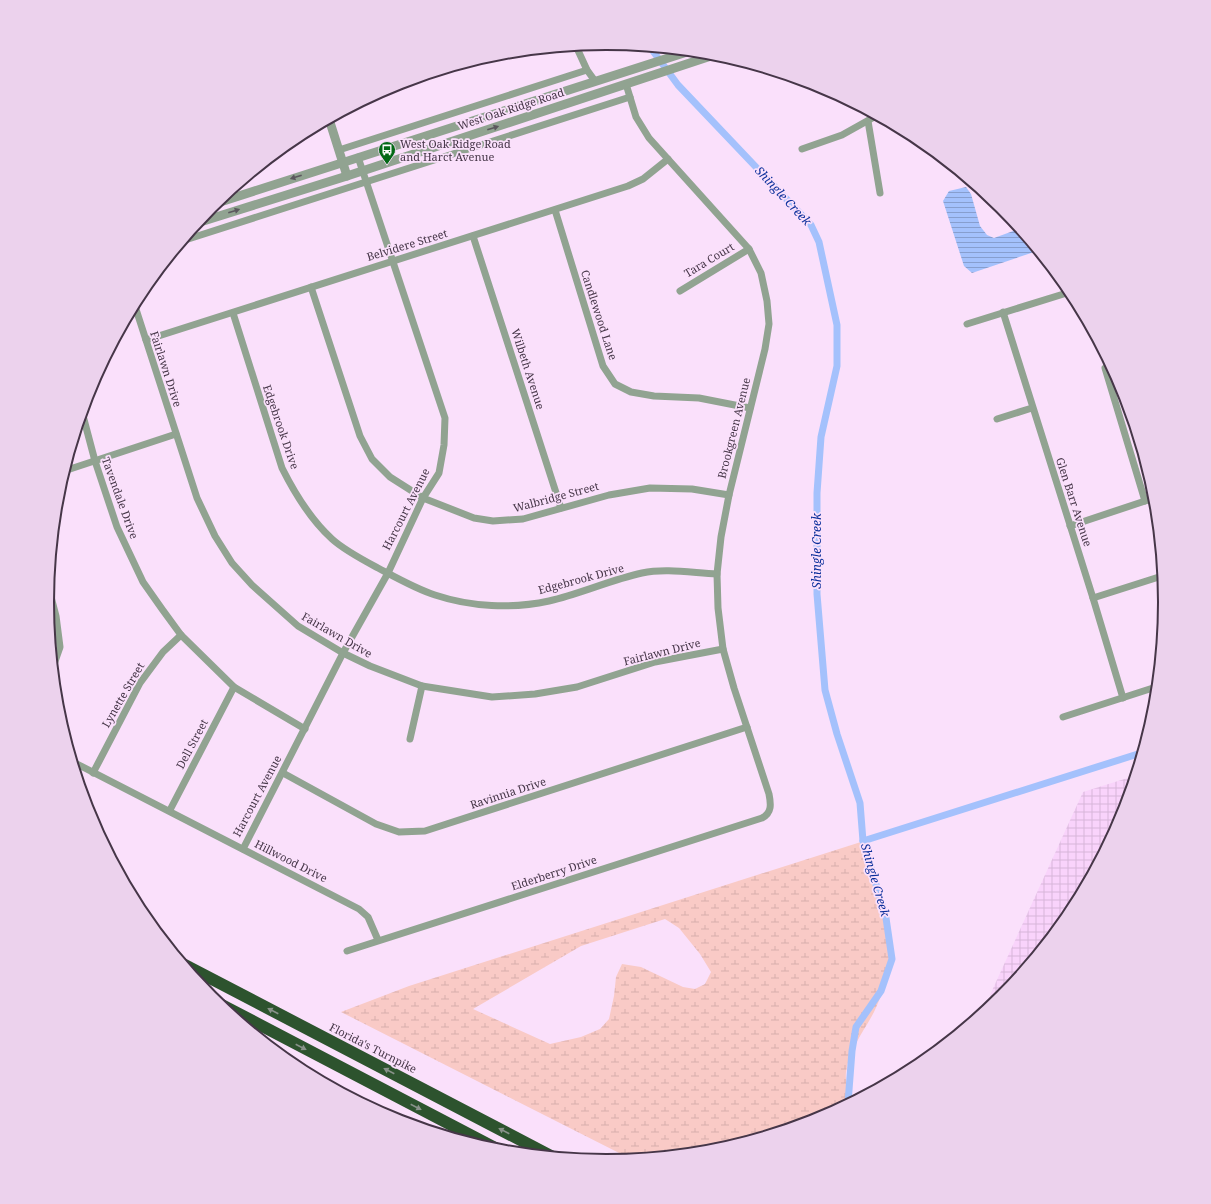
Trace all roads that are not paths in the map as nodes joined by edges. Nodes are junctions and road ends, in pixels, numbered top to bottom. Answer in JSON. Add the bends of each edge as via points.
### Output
{"nodes":[{"id":1,"x":578,"y":51,"type":"edge"},
{"id":2,"x":679,"y":55,"type":"edge"},
{"id":3,"x":665,"y":59,"type":"junction"},
{"id":4,"x":701,"y":59,"type":"edge"},
{"id":5,"x":587,"y":70,"type":"junction"},
{"id":6,"x":595,"y":81,"type":"junction"},
{"id":7,"x":626,"y":84,"type":"junction"},
{"id":8,"x":630,"y":97,"type":"junction"},
{"id":9,"x":872,"y":119,"type":"edge"},
{"id":10,"x":868,"y":121,"type":"junction"},
{"id":11,"x":512,"y":122,"type":"junction"},
{"id":12,"x":331,"y":124,"type":"edge"},
{"id":13,"x":802,"y":149,"type":"dead end"},
{"id":14,"x":339,"y":150,"type":"junction"},
{"id":15,"x":358,"y":157,"type":"junction"},
{"id":16,"x":668,"y":159,"type":"junction"},
{"id":17,"x":343,"y":162,"type":"junction"},
{"id":18,"x":363,"y":170,"type":"junction"},
{"id":19,"x":347,"y":176,"type":"junction"},
{"id":20,"x":366,"y":182,"type":"junction"},
{"id":21,"x":880,"y":194,"type":"dead end"},
{"id":22,"x":229,"y":199,"type":"edge"},
{"id":23,"x":555,"y":210,"type":"junction"},
{"id":24,"x":208,"y":220,"type":"edge"},
{"id":25,"x":473,"y":236,"type":"junction"},
{"id":26,"x":190,"y":239,"type":"edge"},
{"id":27,"x":749,"y":249,"type":"junction"},
{"id":28,"x":392,"y":261,"type":"junction"},
{"id":29,"x":311,"y":287,"type":"junction"},
{"id":30,"x":680,"y":291,"type":"dead end"},
{"id":31,"x":1063,"y":294,"type":"edge"},
{"id":32,"x":136,"y":311,"type":"edge"},
{"id":33,"x":1003,"y":312,"type":"junction"},
{"id":34,"x":233,"y":313,"type":"junction"},
{"id":35,"x":967,"y":324,"type":"dead end"},
{"id":36,"x":146,"y":340,"type":"junction"},
{"id":37,"x":1104,"y":368,"type":"dead end"},
{"id":38,"x":750,"y":408,"type":"junction"},
{"id":39,"x":1032,"y":408,"type":"junction"},
{"id":40,"x":997,"y":419,"type":"dead end"},
{"id":41,"x":84,"y":421,"type":"edge"},
{"id":42,"x":176,"y":434,"type":"junction"},
{"id":43,"x":95,"y":461,"type":"junction"},
{"id":44,"x":70,"y":469,"type":"edge"},
{"id":45,"x":729,"y":495,"type":"junction"},
{"id":46,"x":423,"y":498,"type":"junction"},
{"id":47,"x":1148,"y":500,"type":"edge"},
{"id":48,"x":1145,"y":501,"type":"junction"},
{"id":49,"x":562,"y":508,"type":"junction"},
{"id":50,"x":1070,"y":526,"type":"junction"},
{"id":51,"x":388,"y":573,"type":"junction"},
{"id":52,"x":717,"y":574,"type":"junction"},
{"id":53,"x":1157,"y":578,"type":"edge"},
{"id":54,"x":1093,"y":598,"type":"junction"},
{"id":55,"x":54,"y":609,"type":"edge"},
{"id":56,"x":181,"y":634,"type":"junction"},
{"id":57,"x":723,"y":648,"type":"junction"},
{"id":58,"x":343,"y":653,"type":"junction"},
{"id":59,"x":57,"y":657,"type":"edge"},
{"id":60,"x":422,"y":686,"type":"junction"},
{"id":61,"x":234,"y":687,"type":"junction"},
{"id":62,"x":1151,"y":689,"type":"edge"},
{"id":63,"x":1123,"y":698,"type":"junction"},
{"id":64,"x":1063,"y":717,"type":"dead end"},
{"id":65,"x":747,"y":727,"type":"junction"},
{"id":66,"x":305,"y":729,"type":"junction"},
{"id":67,"x":410,"y":739,"type":"dead end"},
{"id":68,"x":78,"y":765,"type":"edge"},
{"id":69,"x":93,"y":773,"type":"junction"},
{"id":70,"x":283,"y":773,"type":"junction"},
{"id":71,"x":170,"y":810,"type":"junction"},
{"id":72,"x":766,"y":816,"type":"joint"},
{"id":73,"x":243,"y":849,"type":"junction"},
{"id":74,"x":378,"y":940,"type":"junction"},
{"id":75,"x":347,"y":950,"type":"dead end"},
{"id":76,"x":193,"y":969,"type":"edge"},
{"id":77,"x":241,"y":1016,"type":"edge"},
{"id":78,"x":476,"y":1138,"type":"edge"},
{"id":79,"x":539,"y":1150,"type":"edge"}],
"edges":[{"from":1,"to":5,"type":"street"},
{"from":2,"to":3,"type":"street","name":"West Oak Ridge Road"},
{"from":3,"to":6,"type":"street","name":"West Oak Ridge Road"},
{"from":3,"to":7,"type":"street","via":[[659,67],[625,78]]},
{"from":4,"to":7,"type":"street","name":"West Oak Ridge Road"},
{"from":5,"to":6,"type":"street"},
{"from":5,"to":14,"type":"street"},
{"from":6,"to":11,"type":"street","via":[[594,88],[524,110]]},
{"from":6,"to":15,"type":"street","name":"West Oak Ridge Road"},
{"from":7,"to":8,"type":"street","name":"Brookgreen Avenue"},
{"from":7,"to":11,"type":"street","name":"West Oak Ridge Road"},
{"from":8,"to":16,"type":"street","name":"Brookgreen Avenue","via":[[636,117],[649,138]]},
{"from":8,"to":20,"type":"street"},
{"from":9,"to":10,"type":"street"},
{"from":10,"to":13,"type":"street","via":[[842,135]]},
{"from":10,"to":21,"type":"street"},
{"from":18,"to":11,"type":"street","name":"West Oak Ridge Road","one_way":true},
{"from":12,"to":14,"type":"street"},
{"from":14,"to":17,"type":"street"},
{"from":15,"to":17,"type":"street","name":"West Oak Ridge Road"},
{"from":15,"to":18,"type":"street","name":"Harcourt Avenue"},
{"from":16,"to":23,"type":"street","name":"Belvidere Street","via":[[643,179],[628,186]]},
{"from":16,"to":27,"type":"street","name":"Brookgreen Avenue"},
{"from":17,"to":19,"type":"street"},
{"from":17,"to":22,"type":"street","name":"West Oak Ridge Road","one_way":true},
{"from":18,"to":19,"type":"street","name":"West Oak Ridge Road"},
{"from":18,"to":20,"type":"street","name":"Harcourt Avenue"},
{"from":24,"to":19,"type":"street","name":"West Oak Ridge Road","one_way":true},
{"from":20,"to":26,"type":"street"},
{"from":20,"to":28,"type":"street","name":"Harcourt Avenue"},
{"from":23,"to":25,"type":"street","name":"Belvidere Street"},
{"from":23,"to":38,"type":"street","name":"Candlewood Lane","via":[[603,366],[616,384],[631,392],[698,398]]},
{"from":25,"to":28,"type":"street","name":"Belvidere Street"},
{"from":25,"to":49,"type":"street","name":"Wilbeth Avenue"},
{"from":27,"to":30,"type":"street","name":"Tara Court"},
{"from":27,"to":38,"type":"street","name":"Brookgreen Avenue","via":[[761,273],[769,324],[760,373]]},
{"from":28,"to":29,"type":"street","name":"Belvidere Street"},
{"from":28,"to":46,"type":"street","name":"Harcourt Avenue","via":[[445,418],[439,473]]},
{"from":29,"to":34,"type":"street","name":"Belvidere Street"},
{"from":29,"to":46,"type":"street","name":"Walbridge Street","via":[[360,436],[372,459],[390,478]]},
{"from":31,"to":33,"type":"street"},
{"from":32,"to":36,"type":"street","name":"Fairlawn Drive"},
{"from":33,"to":35,"type":"street"},
{"from":33,"to":39,"type":"street","name":"Glen Barr Avenue"},
{"from":34,"to":36,"type":"street","name":"Belvidere Street"},
{"from":34,"to":51,"type":"street","name":"Edgebrook Drive","via":[[282,468],[294,491],[310,515],[333,540]]},
{"from":36,"to":42,"type":"street","name":"Fairlawn Drive"},
{"from":37,"to":48,"type":"street"},
{"from":38,"to":45,"type":"street","name":"Brookgreen Avenue"},
{"from":39,"to":40,"type":"street"},
{"from":39,"to":50,"type":"street","name":"Glen Barr Avenue"},
{"from":41,"to":43,"type":"street","name":"Tavendale Drive"},
{"from":42,"to":43,"type":"street"},
{"from":42,"to":58,"type":"street","name":"Fairlawn Drive","via":[[197,498],[215,536],[232,563],[252,585],[298,626]]},
{"from":43,"to":44,"type":"street"},
{"from":43,"to":56,"type":"street","name":"Tavendale Drive","via":[[117,527],[140,575]]},
{"from":45,"to":49,"type":"street","name":"Walbridge Street","via":[[692,489],[650,488],[608,494]]},
{"from":45,"to":52,"type":"street","name":"Brookgreen Avenue"},
{"from":46,"to":49,"type":"street","name":"Walbridge Street","via":[[474,518],[493,521],[523,519]]},
{"from":46,"to":51,"type":"street","name":"Harcourt Avenue"},
{"from":47,"to":48,"type":"street"},
{"from":48,"to":50,"type":"street"},
{"from":50,"to":54,"type":"street","name":"Glen Barr Avenue"},
{"from":51,"to":52,"type":"street","name":"Edgebrook Drive","via":[[434,595],[472,604],[509,606],[548,601],[642,573],[661,571]]},
{"from":51,"to":58,"type":"street","name":"Harcourt Avenue"},
{"from":52,"to":57,"type":"street","name":"Brookgreen Avenue"},
{"from":53,"to":54,"type":"street"},
{"from":54,"to":63,"type":"street","name":"Glen Barr Avenue"},
{"from":55,"to":59,"type":"street","via":[[60,647]]},
{"from":56,"to":61,"type":"street","name":"Tavendale Drive"},
{"from":56,"to":69,"type":"street","name":"Lynette Street","via":[[163,652],[140,684]]},
{"from":57,"to":60,"type":"street","name":"Fairlawn Drive","via":[[655,662],[577,687],[535,694],[492,697]]},
{"from":57,"to":65,"type":"street","name":"Brookgreen Avenue"},
{"from":58,"to":60,"type":"street","name":"Fairlawn Drive"},
{"from":58,"to":66,"type":"street","name":"Harcourt Avenue"},
{"from":60,"to":67,"type":"street"},
{"from":61,"to":66,"type":"street","name":"Tavendale Drive"},
{"from":61,"to":71,"type":"street","name":"Dell Street"},
{"from":62,"to":63,"type":"street"},
{"from":63,"to":64,"type":"street"},
{"from":65,"to":70,"type":"street","name":"Ravinnia Drive","via":[[425,831],[399,832],[376,824]]},
{"from":65,"to":72,"type":"street","name":"Brookgreen Avenue","via":[[769,794],[771,804]]},
{"from":66,"to":70,"type":"street","name":"Harcourt Avenue"},
{"from":68,"to":69,"type":"street","name":"Hillwood Drive"},
{"from":69,"to":71,"type":"street","name":"Hillwood Drive"},
{"from":70,"to":73,"type":"street","name":"Harcourt Avenue"},
{"from":71,"to":73,"type":"street","name":"Hillwood Drive"},
{"from":72,"to":74,"type":"street","name":"Elderberry Drive"},
{"from":73,"to":74,"type":"street","name":"Hillwood Drive","via":[[359,909],[368,917]]},
{"from":74,"to":75,"type":"street","name":"Elderberry Drive"},
{"from":79,"to":76,"type":"highway","name":"Florida's Turnpike","one_way":true},
{"from":77,"to":78,"type":"highway","one_way":true}]}
